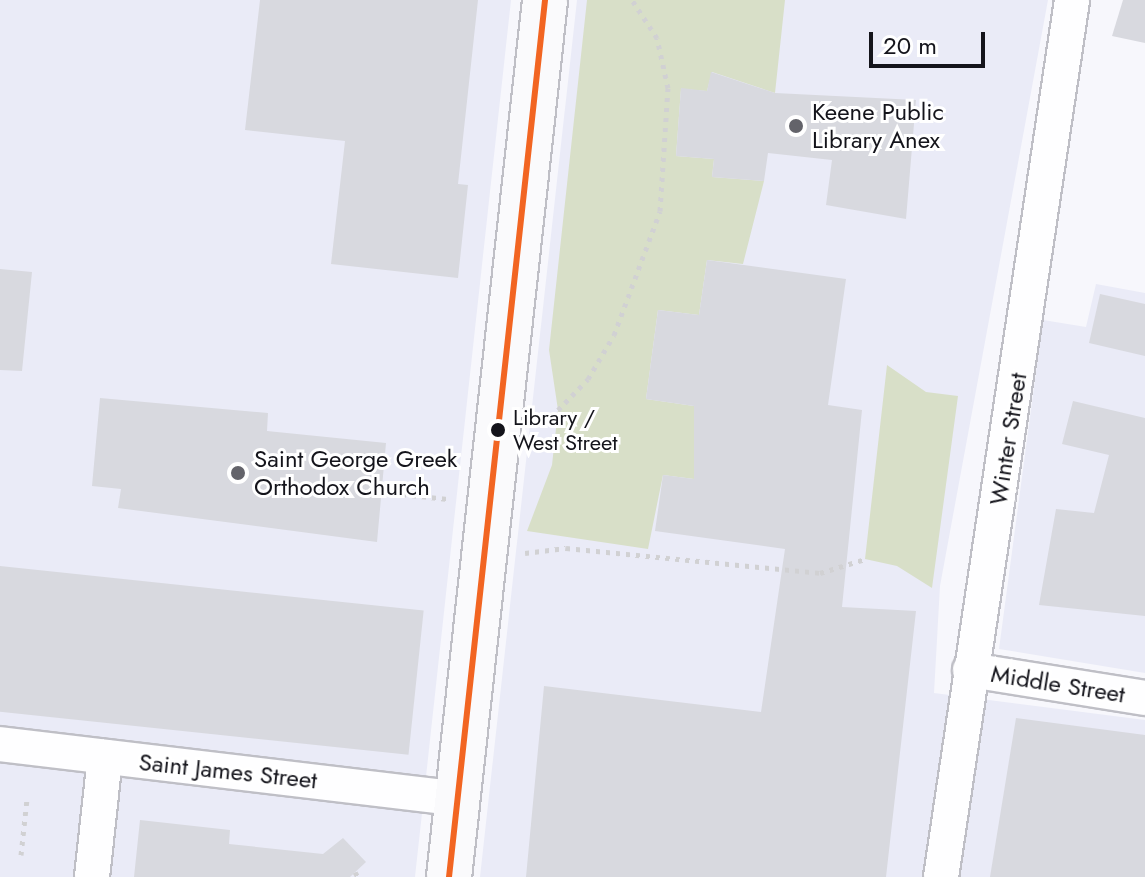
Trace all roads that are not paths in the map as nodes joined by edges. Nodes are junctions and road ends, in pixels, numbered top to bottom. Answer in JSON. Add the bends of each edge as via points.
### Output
{"nodes":[{"id":1,"x":545,"y":0,"type":"edge"},
{"id":2,"x":1072,"y":0,"type":"edge"},
{"id":3,"x":970,"y":670,"type":"junction"},
{"id":4,"x":1145,"y":698,"type":"edge"},
{"id":5,"x":0,"y":744,"type":"edge"},
{"id":6,"x":105,"y":757,"type":"junction"},
{"id":7,"x":456,"y":798,"type":"junction"},
{"id":8,"x":92,"y":877,"type":"edge"},
{"id":9,"x":449,"y":877,"type":"edge"},
{"id":10,"x":941,"y":877,"type":"edge"}],
"edges":[{"from":1,"to":7,"type":"street"},
{"from":2,"to":3,"type":"street","name":"Winter Street"},
{"from":3,"to":4,"type":"street","name":"Middle Street"},
{"from":3,"to":10,"type":"street","name":"Winter Street"},
{"from":5,"to":6,"type":"street","name":"Saint James Street"},
{"from":6,"to":7,"type":"street","name":"Saint James Street"},
{"from":6,"to":8,"type":"street"},
{"from":7,"to":9,"type":"street"}]}
